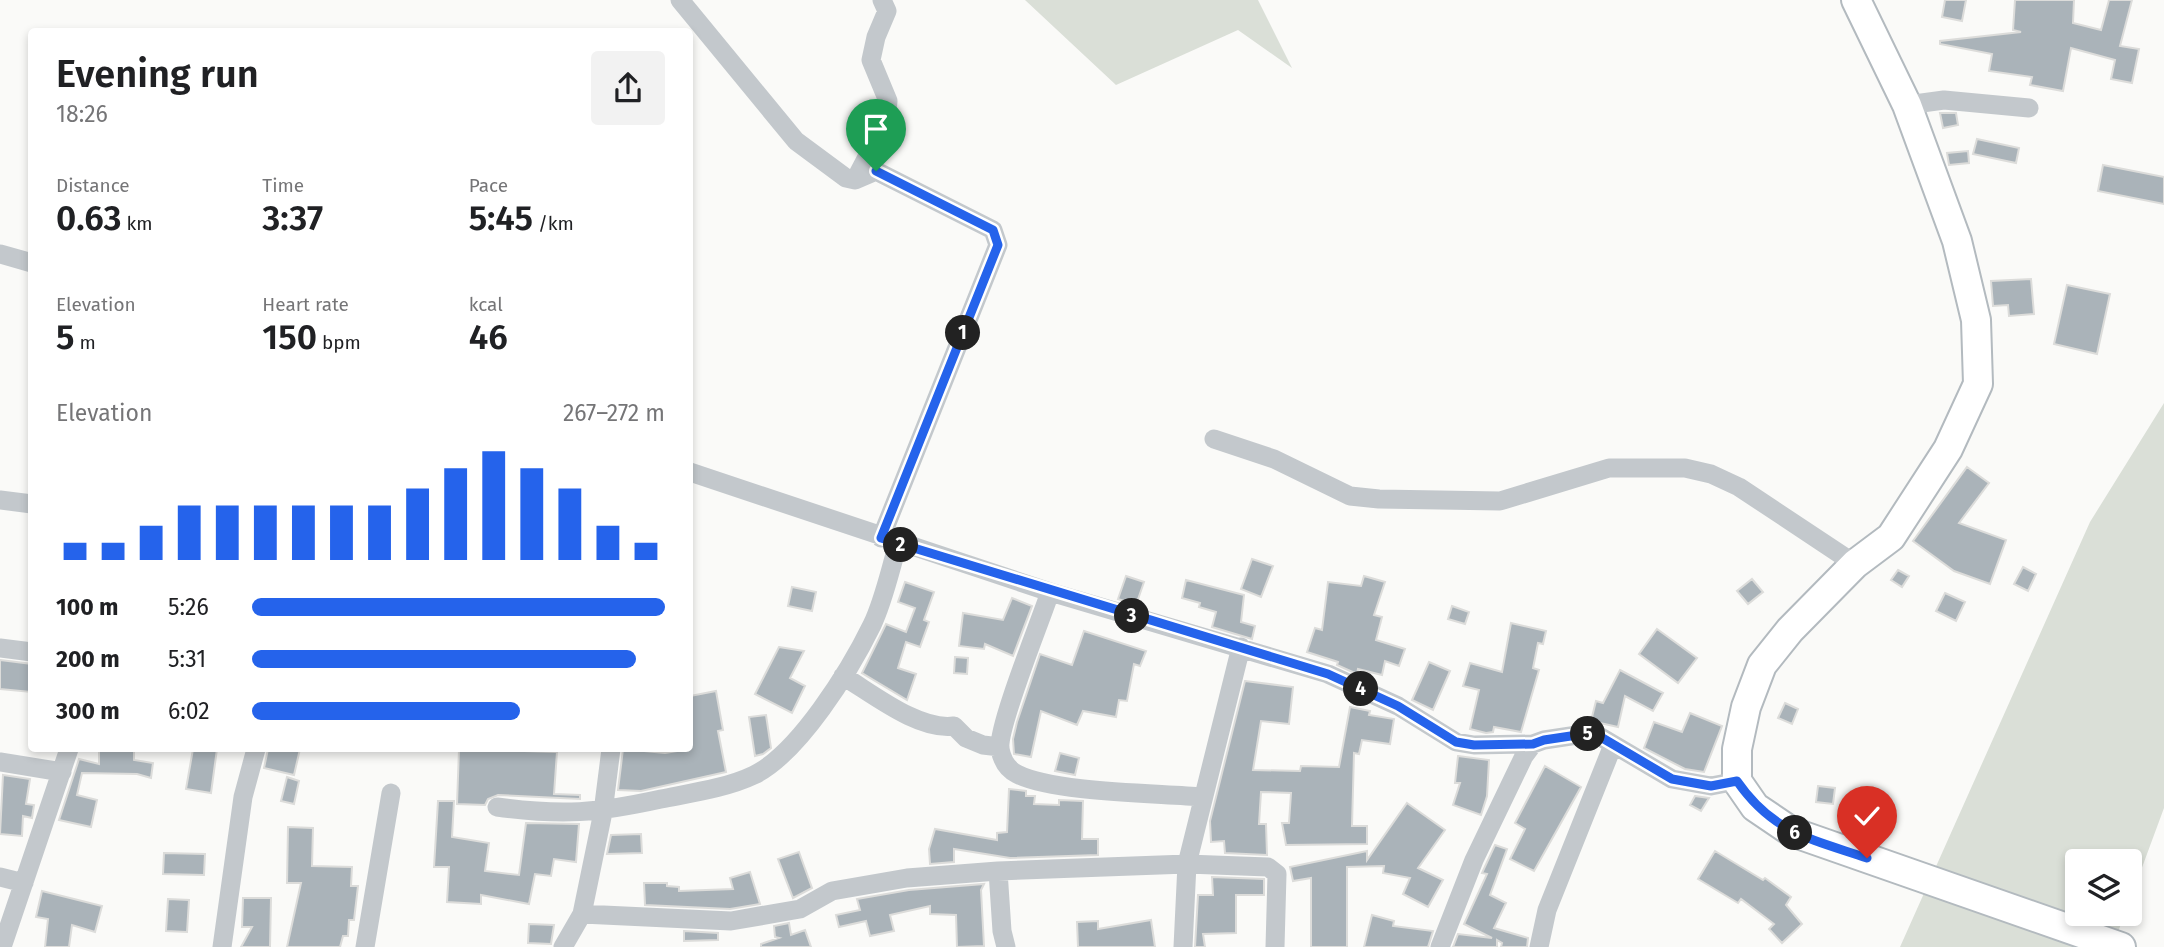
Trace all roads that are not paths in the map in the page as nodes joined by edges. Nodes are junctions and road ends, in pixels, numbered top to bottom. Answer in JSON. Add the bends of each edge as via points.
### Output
{"nodes":[{"id":1,"x":681,"y":0,"type":"edge"},
{"id":2,"x":882,"y":0,"type":"edge"},
{"id":3,"x":1856,"y":0,"type":"edge"},
{"id":4,"x":1907,"y":105,"type":"junction"},
{"id":5,"x":2029,"y":107,"type":"dead end"},
{"id":6,"x":855,"y":180,"type":"junction"},
{"id":7,"x":0,"y":254,"type":"edge"},
{"id":8,"x":28,"y":262,"type":"edge"},
{"id":9,"x":1214,"y":439,"type":"dead end"},
{"id":10,"x":693,"y":473,"type":"edge"},
{"id":11,"x":0,"y":500,"type":"edge"},
{"id":12,"x":28,"y":504,"type":"edge"},
{"id":13,"x":890,"y":541,"type":"junction"},
{"id":14,"x":1855,"y":564,"type":"junction"},
{"id":15,"x":1051,"y":592,"type":"junction"},
{"id":16,"x":1241,"y":647,"type":"junction"},
{"id":17,"x":0,"y":648,"type":"edge"},
{"id":18,"x":28,"y":652,"type":"edge"},
{"id":19,"x":842,"y":677,"type":"junction"},
{"id":20,"x":1533,"y":744,"type":"junction"},
{"id":21,"x":1613,"y":745,"type":"junction"},
{"id":22,"x":1000,"y":747,"type":"junction"},
{"id":23,"x":68,"y":752,"type":"edge"},
{"id":24,"x":255,"y":752,"type":"edge"},
{"id":25,"x":611,"y":752,"type":"edge"},
{"id":26,"x":0,"y":762,"type":"edge"},
{"id":27,"x":61,"y":772,"type":"junction"},
{"id":28,"x":1737,"y":781,"type":"junction"},
{"id":29,"x":391,"y":793,"type":"dead end"},
{"id":30,"x":1202,"y":797,"type":"junction"},
{"id":31,"x":497,"y":807,"type":"dead end"},
{"id":32,"x":603,"y":812,"type":"junction"},
{"id":33,"x":1187,"y":864,"type":"junction"},
{"id":34,"x":998,"y":871,"type":"junction"},
{"id":35,"x":0,"y":877,"type":"edge"},
{"id":36,"x":24,"y":883,"type":"junction"},
{"id":37,"x":582,"y":915,"type":"junction"},
{"id":38,"x":2090,"y":942,"type":"edge"},
{"id":39,"x":2,"y":947,"type":"edge"},
{"id":40,"x":222,"y":947,"type":"edge"},
{"id":41,"x":365,"y":947,"type":"edge"},
{"id":42,"x":563,"y":947,"type":"edge"},
{"id":43,"x":1006,"y":947,"type":"edge"},
{"id":44,"x":1182,"y":947,"type":"edge"},
{"id":45,"x":1275,"y":947,"type":"edge"},
{"id":46,"x":1440,"y":947,"type":"edge"},
{"id":47,"x":1539,"y":947,"type":"edge"},
{"id":48,"x":2121,"y":947,"type":"edge"}],
"edges":[{"from":1,"to":6,"type":"street","via":[[796,141]]},
{"from":2,"to":6,"type":"street","via":[[887,11],[871,60],[888,101],[886,121]]},
{"from":3,"to":4,"type":"street"},
{"from":4,"to":5,"type":"street","via":[[1944,100]]},
{"from":4,"to":14,"type":"street","via":[[1957,241],[1976,320],[1978,384],[1948,449],[1891,537]]},
{"from":6,"to":13,"type":"street","via":[[876,171],[993,230],[998,245]]},
{"from":7,"to":8,"type":"street"},
{"from":9,"to":14,"type":"street","via":[[1275,459],[1350,496],[1379,499],[1500,501],[1609,468],[1685,468],[1739,487]]},
{"from":10,"to":13,"type":"street"},
{"from":11,"to":12,"type":"street"},
{"from":13,"to":15,"type":"street"},
{"from":13,"to":19,"type":"street","via":[[873,624]]},
{"from":14,"to":28,"type":"street","via":[[1762,665],[1746,707],[1737,749]]},
{"from":15,"to":16,"type":"street"},
{"from":15,"to":22,"type":"street"},
{"from":16,"to":20,"type":"street","via":[[1328,674],[1398,706],[1456,742]]},
{"from":16,"to":30,"type":"street"},
{"from":17,"to":18,"type":"street"},
{"from":19,"to":22,"type":"street","via":[[923,723],[954,726],[967,738]]},
{"from":19,"to":32,"type":"street","via":[[792,747],[755,775]]},
{"from":20,"to":21,"type":"street","via":[[1584,734]]},
{"from":20,"to":46,"type":"street","via":[[1474,860]]},
{"from":21,"to":28,"type":"street","via":[[1691,785]]},
{"from":21,"to":47,"type":"street","via":[[1547,910]]},
{"from":22,"to":30,"type":"street","via":[[1006,766],[1018,775],[1093,789]]},
{"from":23,"to":27,"type":"street"},
{"from":24,"to":40,"type":"street","via":[[243,797]]},
{"from":25,"to":32,"type":"street"},
{"from":26,"to":27,"type":"street"},
{"from":27,"to":36,"type":"street"},
{"from":28,"to":38,"type":"street","via":[[1755,807],[1792,832]]},
{"from":29,"to":41,"type":"street"},
{"from":30,"to":33,"type":"street"},
{"from":31,"to":32,"type":"street","via":[[553,815]]},
{"from":32,"to":37,"type":"street"},
{"from":33,"to":34,"type":"street"},
{"from":33,"to":44,"type":"street"},
{"from":33,"to":45,"type":"street","via":[[1268,867],[1277,874]]},
{"from":34,"to":37,"type":"street","via":[[861,885],[832,891],[800,909],[731,921]]},
{"from":34,"to":43,"type":"street"},
{"from":35,"to":36,"type":"street"},
{"from":36,"to":39,"type":"street"},
{"from":37,"to":42,"type":"street"},
{"from":38,"to":48,"type":"street"}]}
